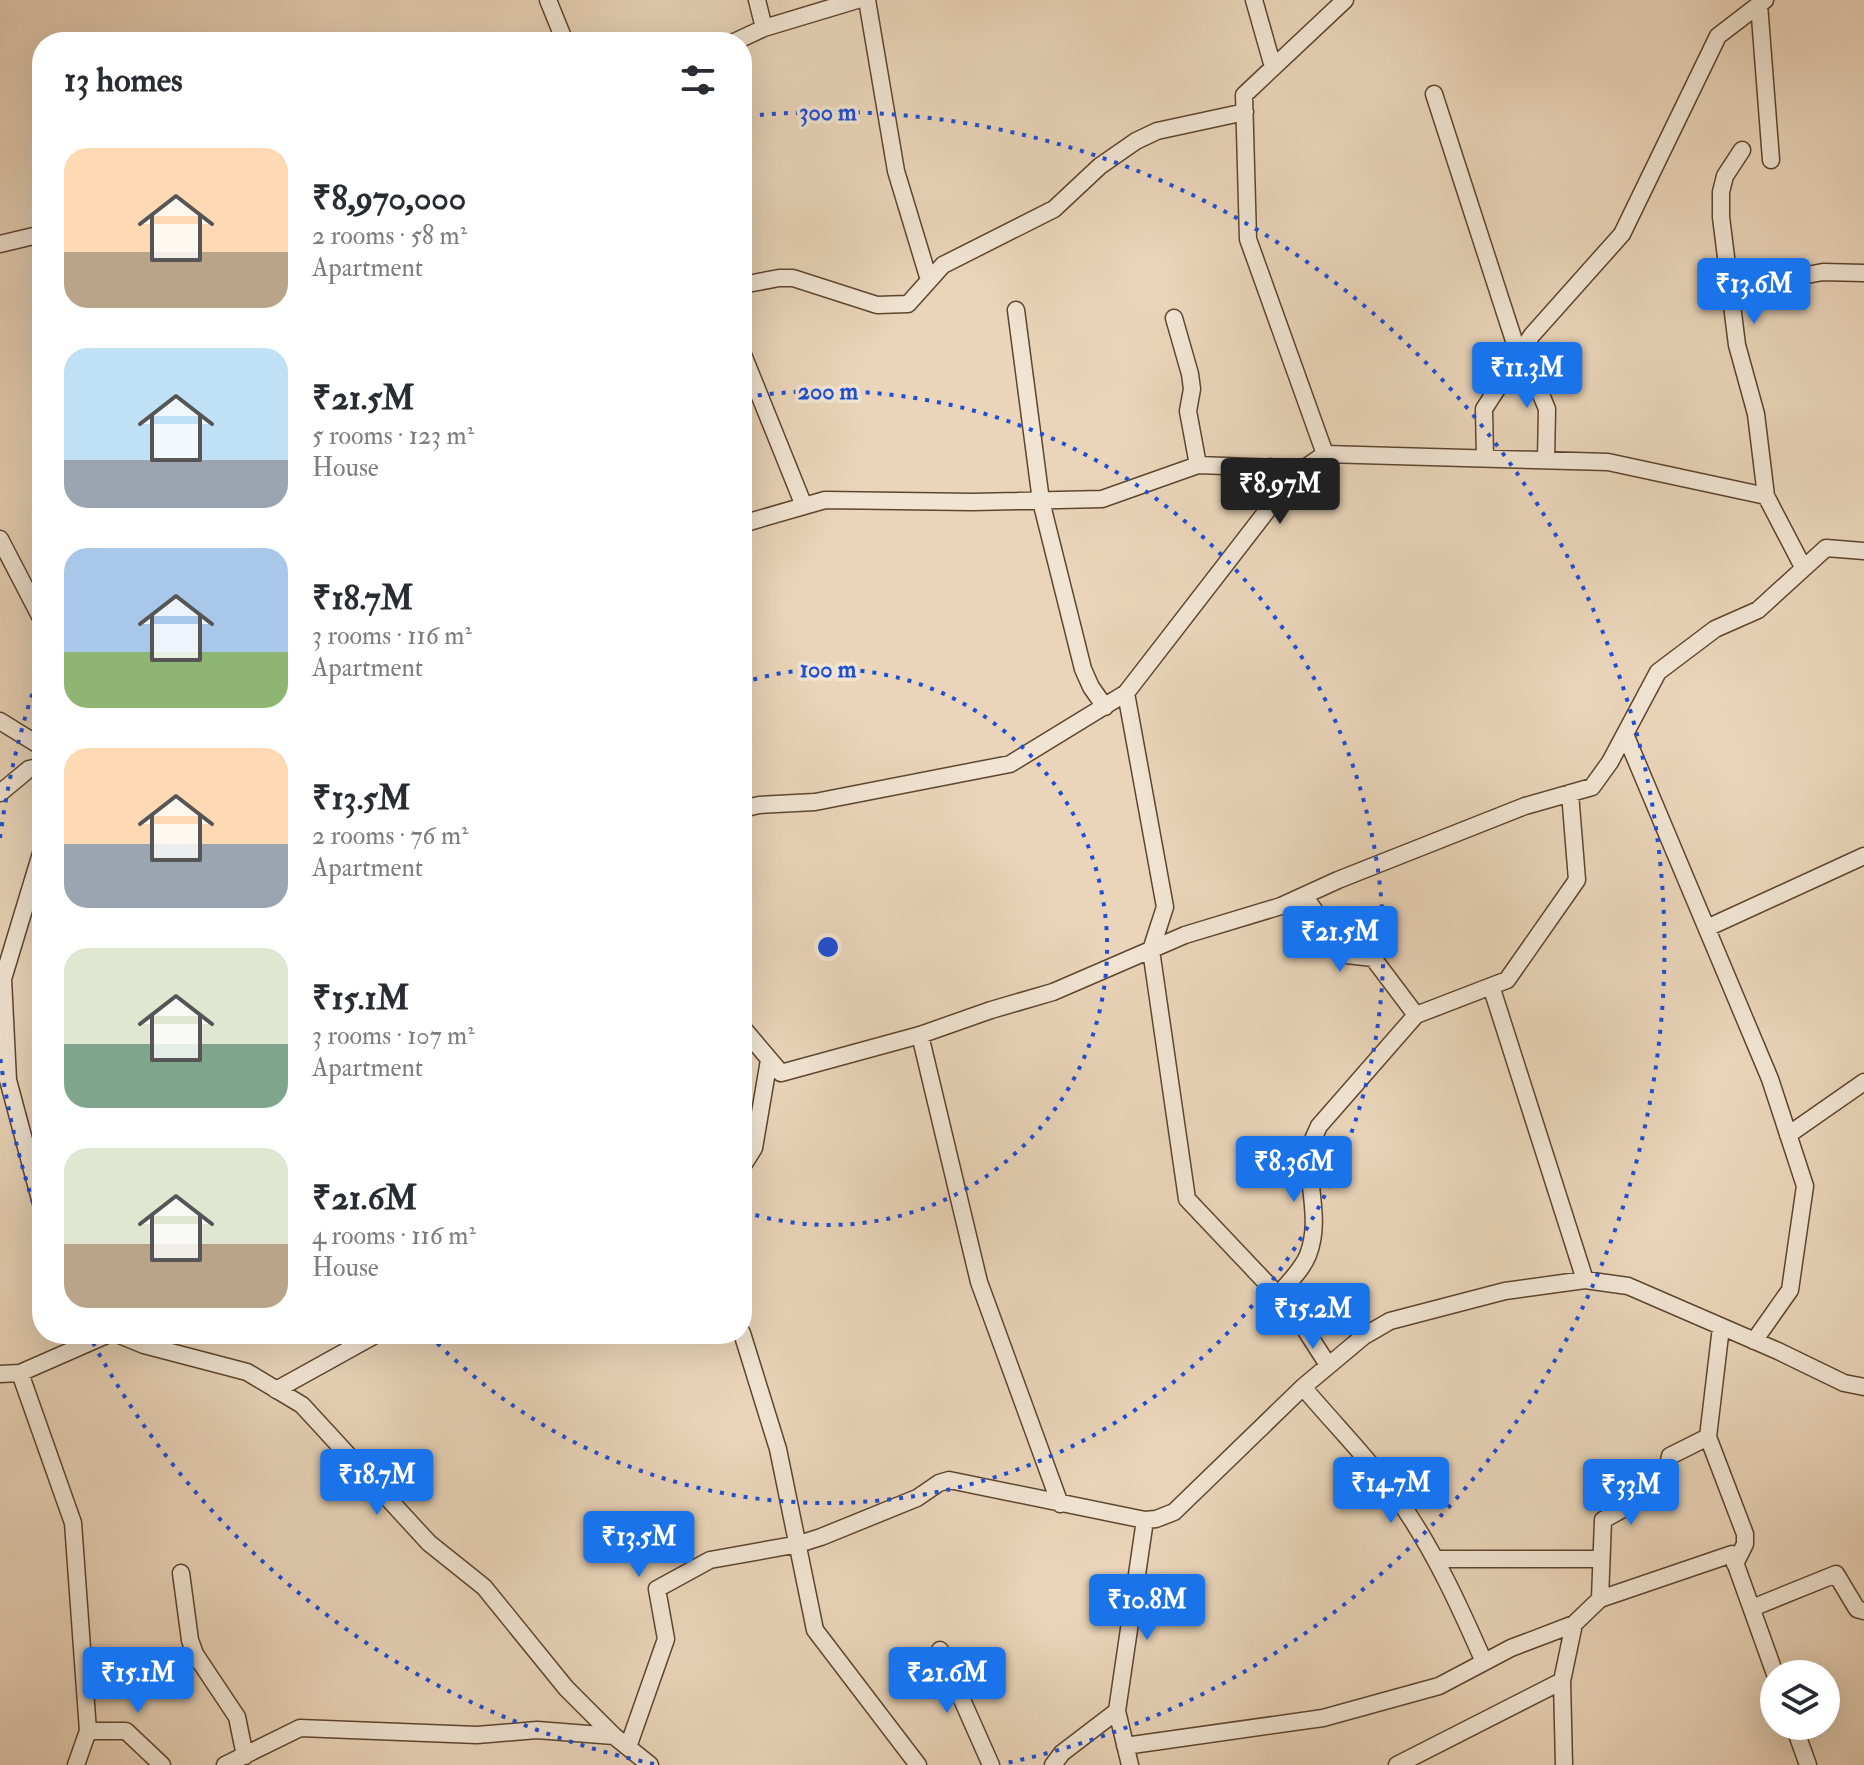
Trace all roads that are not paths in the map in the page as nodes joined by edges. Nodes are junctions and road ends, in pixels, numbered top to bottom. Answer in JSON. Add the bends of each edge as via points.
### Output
{"nodes":[{"id":1,"x":548,"y":0,"type":"edge"},
{"id":2,"x":757,"y":0,"type":"edge"},
{"id":3,"x":857,"y":0,"type":"edge"},
{"id":4,"x":867,"y":0,"type":"edge"},
{"id":5,"x":1254,"y":0,"type":"edge"},
{"id":6,"x":1345,"y":0,"type":"edge"},
{"id":7,"x":1762,"y":2,"type":"edge"},
{"id":8,"x":764,"y":28,"type":"junction"},
{"id":9,"x":561,"y":32,"type":"edge"},
{"id":10,"x":752,"y":34,"type":"edge"},
{"id":11,"x":1273,"y":67,"type":"junction"},
{"id":12,"x":1434,"y":94,"type":"dead end"},
{"id":13,"x":1245,"y":112,"type":"junction"},
{"id":14,"x":1742,"y":150,"type":"dead end"},
{"id":15,"x":1771,"y":160,"type":"dead end"},
{"id":16,"x":32,"y":236,"type":"edge"},
{"id":17,"x":0,"y":244,"type":"edge"},
{"id":18,"x":1864,"y":273,"type":"edge"},
{"id":19,"x":1728,"y":279,"type":"junction"},
{"id":20,"x":929,"y":280,"type":"junction"},
{"id":21,"x":752,"y":283,"type":"edge"},
{"id":22,"x":1016,"y":310,"type":"dead end"},
{"id":23,"x":1174,"y":318,"type":"dead end"},
{"id":24,"x":1519,"y":356,"type":"junction"},
{"id":25,"x":752,"y":377,"type":"edge"},
{"id":26,"x":1325,"y":454,"type":"junction"},
{"id":27,"x":1485,"y":458,"type":"junction"},
{"id":28,"x":1546,"y":460,"type":"junction"},
{"id":29,"x":1198,"y":465,"type":"junction"},
{"id":30,"x":1270,"y":467,"type":"junction"},
{"id":31,"x":1766,"y":496,"type":"junction"},
{"id":32,"x":1041,"y":501,"type":"junction"},
{"id":33,"x":804,"y":506,"type":"junction"},
{"id":34,"x":752,"y":521,"type":"edge"},
{"id":35,"x":0,"y":539,"type":"edge"},
{"id":36,"x":1864,"y":551,"type":"edge"},
{"id":37,"x":1803,"y":567,"type":"junction"},
{"id":38,"x":32,"y":601,"type":"edge"},
{"id":39,"x":1126,"y":693,"type":"junction"},
{"id":40,"x":1105,"y":707,"type":"junction"},
{"id":41,"x":0,"y":721,"type":"edge"},
{"id":42,"x":1625,"y":734,"type":"junction"},
{"id":43,"x":32,"y":741,"type":"edge"},
{"id":44,"x":32,"y":768,"type":"edge"},
{"id":45,"x":0,"y":793,"type":"edge"},
{"id":46,"x":1570,"y":793,"type":"junction"},
{"id":47,"x":752,"y":807,"type":"edge"},
{"id":48,"x":1864,"y":856,"type":"edge"},
{"id":49,"x":32,"y":883,"type":"edge"},
{"id":50,"x":1304,"y":896,"type":"junction"},
{"id":51,"x":1707,"y":928,"type":"junction"},
{"id":52,"x":1151,"y":950,"type":"junction"},
{"id":53,"x":1491,"y":986,"type":"junction"},
{"id":54,"x":1416,"y":1015,"type":"junction"},
{"id":55,"x":920,"y":1035,"type":"junction"},
{"id":56,"x":752,"y":1039,"type":"edge"},
{"id":57,"x":769,"y":1060,"type":"junction"},
{"id":58,"x":1864,"y":1082,"type":"edge"},
{"id":59,"x":1788,"y":1135,"type":"junction"},
{"id":60,"x":752,"y":1151,"type":"edge"},
{"id":61,"x":32,"y":1170,"type":"edge"},
{"id":62,"x":1585,"y":1280,"type":"junction"},
{"id":63,"x":1278,"y":1295,"type":"junction"},
{"id":64,"x":1721,"y":1327,"type":"junction"},
{"id":65,"x":1754,"y":1341,"type":"junction"},
{"id":66,"x":81,"y":1344,"type":"edge"},
{"id":67,"x":142,"y":1344,"type":"edge"},
{"id":68,"x":359,"y":1344,"type":"edge"},
{"id":69,"x":745,"y":1344,"type":"edge"},
{"id":70,"x":1328,"y":1365,"type":"junction"},
{"id":71,"x":6,"y":1371,"type":"edge"},
{"id":72,"x":1303,"y":1387,"type":"junction"},
{"id":73,"x":1864,"y":1387,"type":"edge"},
{"id":74,"x":276,"y":1390,"type":"junction"},
{"id":75,"x":1708,"y":1437,"type":"junction"},
{"id":76,"x":1060,"y":1504,"type":"junction"},
{"id":77,"x":1145,"y":1520,"type":"junction"},
{"id":78,"x":799,"y":1544,"type":"junction"},
{"id":79,"x":1435,"y":1559,"type":"junction"},
{"id":80,"x":1601,"y":1559,"type":"junction"},
{"id":81,"x":1735,"y":1564,"type":"junction"},
{"id":82,"x":181,"y":1573,"type":"dead end"},
{"id":83,"x":1600,"y":1599,"type":"junction"},
{"id":84,"x":1752,"y":1608,"type":"junction"},
{"id":85,"x":1864,"y":1611,"type":"edge"},
{"id":86,"x":1574,"y":1624,"type":"junction"},
{"id":87,"x":940,"y":1650,"type":"dead end"},
{"id":88,"x":1770,"y":1660,"type":"edge"},
{"id":89,"x":1484,"y":1662,"type":"junction"},
{"id":90,"x":1562,"y":1681,"type":"junction"},
{"id":91,"x":1117,"y":1711,"type":"junction"},
{"id":92,"x":88,"y":1731,"type":"junction"},
{"id":93,"x":614,"y":1736,"type":"junction"},
{"id":94,"x":1799,"y":1740,"type":"edge"},
{"id":95,"x":1125,"y":1746,"type":"junction"},
{"id":96,"x":628,"y":1747,"type":"junction"},
{"id":97,"x":245,"y":1756,"type":"junction"},
{"id":98,"x":76,"y":1765,"type":"edge"},
{"id":99,"x":162,"y":1765,"type":"edge"},
{"id":100,"x":225,"y":1765,"type":"edge"},
{"id":101,"x":650,"y":1765,"type":"edge"},
{"id":102,"x":918,"y":1765,"type":"edge"},
{"id":103,"x":991,"y":1765,"type":"edge"},
{"id":104,"x":1053,"y":1765,"type":"edge"},
{"id":105,"x":1130,"y":1765,"type":"edge"},
{"id":106,"x":1397,"y":1765,"type":"edge"},
{"id":107,"x":1564,"y":1765,"type":"edge"},
{"id":108,"x":1808,"y":1765,"type":"edge"}],
"edges":[{"from":1,"to":9,"type":"street"},
{"from":2,"to":8,"type":"street"},
{"from":3,"to":8,"type":"street"},
{"from":4,"to":20,"type":"street","via":[[896,171]]},
{"from":5,"to":11,"type":"street"},
{"from":6,"to":11,"type":"street"},
{"from":7,"to":15,"type":"street"},
{"from":7,"to":24,"type":"street","via":[[1718,36],[1622,234]]},
{"from":8,"to":10,"type":"street"},
{"from":11,"to":13,"type":"street","via":[[1244,95]]},
{"from":12,"to":24,"type":"street"},
{"from":13,"to":20,"type":"street","via":[[1157,131],[1136,141],[1054,209],[953,258]]},
{"from":13,"to":26,"type":"street","via":[[1248,239]]},
{"from":14,"to":19,"type":"street","via":[[1721,192]]},
{"from":16,"to":17,"type":"street"},
{"from":18,"to":19,"type":"street"},
{"from":19,"to":31,"type":"street","via":[[1737,345],[1756,414]]},
{"from":20,"to":21,"type":"street","via":[[916,298],[896,306],[877,305],[793,278]]},
{"from":22,"to":32,"type":"street"},
{"from":23,"to":29,"type":"street","via":[[1190,374],[1188,411]]},
{"from":24,"to":27,"type":"street","via":[[1484,409]]},
{"from":24,"to":28,"type":"street","via":[[1547,409]]},
{"from":25,"to":33,"type":"street"},
{"from":26,"to":27,"type":"street"},
{"from":26,"to":30,"type":"street","via":[[1303,469]]},
{"from":27,"to":28,"type":"street"},
{"from":28,"to":31,"type":"street","via":[[1608,462]]},
{"from":29,"to":30,"type":"street"},
{"from":29,"to":32,"type":"street","via":[[1102,499]]},
{"from":30,"to":39,"type":"street","via":[[1277,496]]},
{"from":31,"to":37,"type":"street"},
{"from":32,"to":33,"type":"street","via":[[825,500]]},
{"from":32,"to":40,"type":"street","via":[[1083,669]]},
{"from":33,"to":34,"type":"street"},
{"from":35,"to":38,"type":"street"},
{"from":36,"to":37,"type":"street","via":[[1826,548]]},
{"from":37,"to":42,"type":"street","via":[[1758,610],[1715,629],[1658,672]]},
{"from":39,"to":40,"type":"street"},
{"from":39,"to":52,"type":"street","via":[[1165,907]]},
{"from":40,"to":47,"type":"street","via":[[1010,764],[815,802]]},
{"from":41,"to":43,"type":"street"},
{"from":42,"to":46,"type":"street","via":[[1592,787]]},
{"from":42,"to":51,"type":"street"},
{"from":44,"to":45,"type":"street"},
{"from":46,"to":50,"type":"street","via":[[1525,806]]},
{"from":46,"to":53,"type":"street","via":[[1577,880],[1507,980]]},
{"from":48,"to":51,"type":"street"},
{"from":49,"to":61,"type":"street","via":[[3,979],[8,1080]]},
{"from":50,"to":52,"type":"street"},
{"from":50,"to":54,"type":"street","via":[[1347,955],[1373,958]]},
{"from":51,"to":59,"type":"street"},
{"from":52,"to":55,"type":"street","via":[[1053,992]]},
{"from":52,"to":63,"type":"street","via":[[1187,1199]]},
{"from":53,"to":54,"type":"street"},
{"from":53,"to":62,"type":"street"},
{"from":54,"to":63,"type":"street","via":[[1319,1126],[1311,1144],[1313,1236],[1301,1268]]},
{"from":55,"to":57,"type":"street","via":[[781,1073]]},
{"from":55,"to":76,"type":"street","via":[[979,1282]]},
{"from":56,"to":57,"type":"street"},
{"from":57,"to":60,"type":"street"},
{"from":58,"to":59,"type":"street"},
{"from":59,"to":65,"type":"street","via":[[1805,1186],[1790,1290]]},
{"from":62,"to":64,"type":"street","via":[[1628,1286]]},
{"from":62,"to":70,"type":"street","via":[[1505,1291],[1390,1321]]},
{"from":63,"to":70,"type":"street"},
{"from":64,"to":65,"type":"street"},
{"from":64,"to":75,"type":"street"},
{"from":65,"to":73,"type":"street","via":[[1844,1383]]},
{"from":66,"to":71,"type":"street"},
{"from":67,"to":74,"type":"street","via":[[247,1372]]},
{"from":68,"to":74,"type":"street"},
{"from":69,"to":78,"type":"street","via":[[778,1449]]},
{"from":70,"to":72,"type":"street"},
{"from":71,"to":92,"type":"street","via":[[73,1523]]},
{"from":72,"to":77,"type":"street","via":[[1174,1512]]},
{"from":72,"to":79,"type":"street","via":[[1397,1498]]},
{"from":74,"to":93,"type":"street","via":[[302,1405],[429,1543],[484,1587],[566,1688]]},
{"from":75,"to":80,"type":"street","via":[[1670,1456],[1663,1487],[1603,1520]]},
{"from":75,"to":81,"type":"street","via":[[1745,1534]]},
{"from":76,"to":77,"type":"street"},
{"from":76,"to":78,"type":"street","via":[[949,1480]]},
{"from":77,"to":91,"type":"street"},
{"from":78,"to":96,"type":"street","via":[[710,1560],[657,1589],[666,1639]]},
{"from":78,"to":102,"type":"street","via":[[815,1630]]},
{"from":79,"to":80,"type":"street"},
{"from":79,"to":89,"type":"street"},
{"from":80,"to":83,"type":"street"},
{"from":81,"to":83,"type":"street","via":[[1732,1554]]},
{"from":81,"to":84,"type":"street"},
{"from":82,"to":97,"type":"street","via":[[190,1640],[237,1717]]},
{"from":83,"to":86,"type":"street"},
{"from":84,"to":85,"type":"street","via":[[1836,1574],[1857,1609]]},
{"from":84,"to":88,"type":"street"},
{"from":86,"to":89,"type":"street"},
{"from":86,"to":90,"type":"street"},
{"from":87,"to":103,"type":"street"},
{"from":89,"to":95,"type":"street","via":[[1439,1686],[1323,1718]]},
{"from":90,"to":106,"type":"street"},
{"from":90,"to":107,"type":"street"},
{"from":91,"to":95,"type":"street"},
{"from":91,"to":104,"type":"street"},
{"from":92,"to":98,"type":"street"},
{"from":92,"to":99,"type":"street","via":[[126,1731]]},
{"from":93,"to":96,"type":"street"},
{"from":93,"to":97,"type":"street","via":[[537,1730],[477,1735],[300,1728]]},
{"from":94,"to":108,"type":"street"},
{"from":95,"to":105,"type":"street"},
{"from":96,"to":101,"type":"street"},
{"from":97,"to":100,"type":"street"}]}
